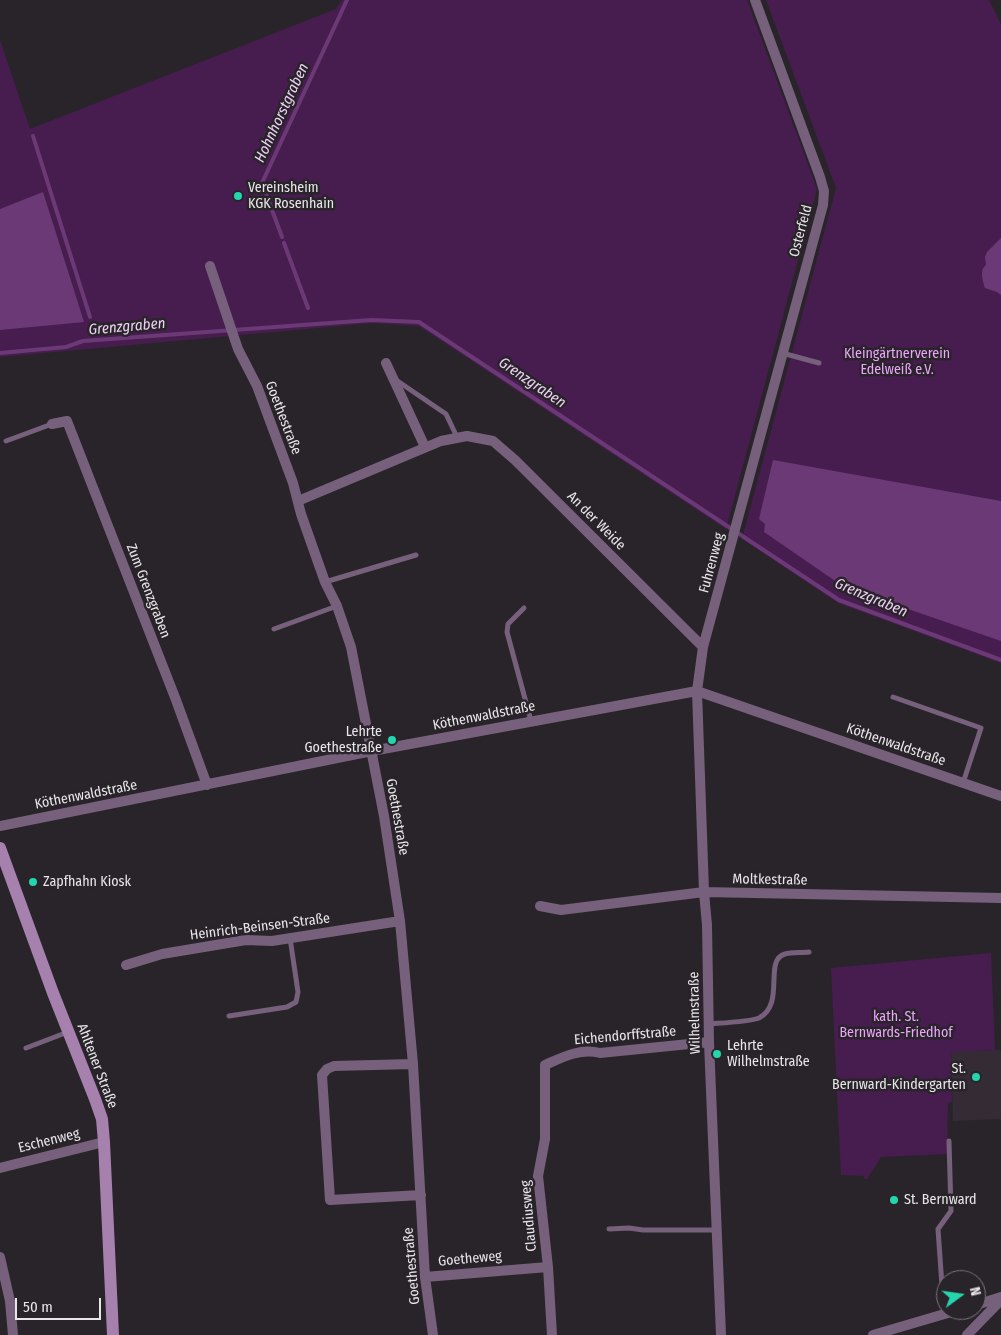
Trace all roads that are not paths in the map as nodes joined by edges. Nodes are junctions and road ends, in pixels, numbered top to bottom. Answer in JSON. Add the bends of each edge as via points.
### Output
{"nodes":[{"id":1,"x":754,"y":0,"type":"edge"},
{"id":2,"x":210,"y":266,"type":"dead end"},
{"id":3,"x":782,"y":353,"type":"junction"},
{"id":4,"x":386,"y":363,"type":"dead end"},
{"id":5,"x":819,"y":363,"type":"dead end"},
{"id":6,"x":392,"y":378,"type":"junction"},
{"id":7,"x":52,"y":424,"type":"joint"},
{"id":8,"x":457,"y":438,"type":"junction"},
{"id":9,"x":6,"y":441,"type":"dead end"},
{"id":10,"x":758,"y":445,"type":"joint"},
{"id":11,"x":425,"y":448,"type":"junction"},
{"id":12,"x":298,"y":500,"type":"junction"},
{"id":13,"x":416,"y":555,"type":"dead end"},
{"id":14,"x":325,"y":582,"type":"junction"},
{"id":15,"x":337,"y":606,"type":"junction"},
{"id":16,"x":524,"y":608,"type":"dead end"},
{"id":17,"x":274,"y":629,"type":"dead end"},
{"id":18,"x":704,"y":647,"type":"junction"},
{"id":19,"x":697,"y":691,"type":"junction"},
{"id":20,"x":893,"y":697,"type":"dead end"},
{"id":21,"x":531,"y":721,"type":"junction"},
{"id":22,"x":372,"y":751,"type":"junction"},
{"id":23,"x":963,"y":783,"type":"junction"},
{"id":24,"x":207,"y":786,"type":"junction"},
{"id":25,"x":1001,"y":796,"type":"edge"},
{"id":26,"x":0,"y":826,"type":"edge"},
{"id":27,"x":0,"y":848,"type":"edge"},
{"id":28,"x":704,"y":892,"type":"junction"},
{"id":29,"x":1001,"y":898,"type":"edge"},
{"id":30,"x":540,"y":906,"type":"dead end"},
{"id":31,"x":400,"y":921,"type":"junction"},
{"id":32,"x":290,"y":938,"type":"junction"},
{"id":33,"x":809,"y":952,"type":"dead end"},
{"id":34,"x":126,"y":965,"type":"dead end"},
{"id":35,"x":229,"y":1016,"type":"dead end"},
{"id":36,"x":708,"y":1024,"type":"junction"},
{"id":37,"x":68,"y":1032,"type":"junction"},
{"id":38,"x":709,"y":1042,"type":"junction"},
{"id":39,"x":26,"y":1048,"type":"dead end"},
{"id":40,"x":413,"y":1064,"type":"junction"},
{"id":41,"x":545,"y":1065,"type":"joint"},
{"id":42,"x":950,"y":1141,"type":"dead end"},
{"id":43,"x":104,"y":1142,"type":"junction"},
{"id":44,"x":0,"y":1168,"type":"edge"},
{"id":45,"x":421,"y":1195,"type":"junction"},
{"id":46,"x":609,"y":1229,"type":"dead end"},
{"id":47,"x":717,"y":1230,"type":"junction"},
{"id":48,"x":0,"y":1257,"type":"edge"},
{"id":49,"x":548,"y":1267,"type":"junction"},
{"id":50,"x":941,"y":1270,"type":"edge"},
{"id":51,"x":425,"y":1277,"type":"junction"},
{"id":52,"x":1001,"y":1299,"type":"edge"},
{"id":53,"x":986,"y":1303,"type":"edge"},
{"id":54,"x":936,"y":1316,"type":"edge"},
{"id":55,"x":12,"y":1335,"type":"edge"},
{"id":56,"x":113,"y":1335,"type":"edge"},
{"id":57,"x":433,"y":1335,"type":"edge"},
{"id":58,"x":552,"y":1335,"type":"edge"},
{"id":59,"x":722,"y":1335,"type":"edge"},
{"id":60,"x":873,"y":1335,"type":"edge"},
{"id":61,"x":967,"y":1335,"type":"edge"}],
"edges":[{"from":1,"to":3,"type":"street","name":"Osterfeld","via":[[824,191],[823,205]]},
{"from":2,"to":12,"type":"street","name":"Goethestraße","via":[[238,349],[257,386]]},
{"from":3,"to":5,"type":"lane"},
{"from":3,"to":10,"type":"street","name":"Osterfeld"},
{"from":4,"to":6,"type":"street"},
{"from":6,"to":8,"type":"lane","via":[[446,414]]},
{"from":6,"to":11,"type":"street"},
{"from":7,"to":9,"type":"lane"},
{"from":7,"to":24,"type":"street","name":"Zum Grenzgraben","via":[[66,421]]},
{"from":8,"to":11,"type":"street","name":"An der Weide"},
{"from":8,"to":18,"type":"street","name":"An der Weide","via":[[467,436],[493,441]]},
{"from":10,"to":18,"type":"street","name":"Fuhrenweg"},
{"from":11,"to":12,"type":"street","name":"An der Weide"},
{"from":12,"to":14,"type":"street","name":"Goethestraße"},
{"from":13,"to":14,"type":"lane"},
{"from":14,"to":15,"type":"street","name":"Goethestraße"},
{"from":15,"to":17,"type":"lane"},
{"from":15,"to":22,"type":"street","name":"Goethestraße","via":[[351,647]]},
{"from":16,"to":21,"type":"lane","via":[[508,624],[507,632]]},
{"from":18,"to":19,"type":"street","name":"Fuhrenweg"},
{"from":19,"to":21,"type":"street","name":"Köthenwaldstraße"},
{"from":19,"to":23,"type":"street","name":"Köthenwaldstraße"},
{"from":19,"to":28,"type":"street","name":"Wilhelmstraße"},
{"from":20,"to":23,"type":"lane","via":[[981,728]]},
{"from":21,"to":22,"type":"street","name":"Köthenwaldstraße"},
{"from":22,"to":24,"type":"street","name":"Köthenwaldstraße"},
{"from":22,"to":31,"type":"street","name":"Goethestraße"},
{"from":23,"to":25,"type":"street","name":"Köthenwaldstraße"},
{"from":24,"to":26,"type":"street","name":"Köthenwaldstraße"},
{"from":27,"to":37,"type":"main road","name":"Ahltener Straße"},
{"from":28,"to":29,"type":"street","name":"Moltkestraße"},
{"from":28,"to":30,"type":"street","name":"Moltkestraße","via":[[561,910]]},
{"from":28,"to":36,"type":"street","name":"Wilhelmstraße"},
{"from":31,"to":32,"type":"street","name":"Heinrich-Beinsen-Straße"},
{"from":31,"to":40,"type":"street","name":"Goethestraße"},
{"from":32,"to":34,"type":"street","name":"Heinrich-Beinsen-Straße","via":[[246,940],[162,954]]},
{"from":32,"to":35,"type":"lane","via":[[298,992],[296,1002],[287,1007]]},
{"from":33,"to":36,"type":"lane","via":[[785,954],[778,958],[775,993],[766,1014],[757,1019]]},
{"from":36,"to":38,"type":"street","name":"Wilhelmstraße"},
{"from":37,"to":39,"type":"lane"},
{"from":37,"to":43,"type":"main road","name":"Ahltener Straße","via":[[102,1119]]},
{"from":38,"to":41,"type":"street","name":"Eichendorffstraße","via":[[600,1053],[591,1050],[573,1053]]},
{"from":38,"to":47,"type":"street","name":"Wilhelmstraße"},
{"from":40,"to":45,"type":"street","name":"Goethestraße"},
{"from":40,"to":45,"type":"street","via":[[334,1066],[322,1074],[330,1200]]},
{"from":41,"to":49,"type":"street","name":"Claudiusweg","via":[[545,1139],[538,1176]]},
{"from":42,"to":50,"type":"lane","via":[[951,1211],[938,1230]]},
{"from":43,"to":44,"type":"street","name":"Eschenweg"},
{"from":43,"to":56,"type":"main road","name":"Ahltener Straße"},
{"from":45,"to":51,"type":"street","name":"Goethestraße"},
{"from":46,"to":47,"type":"lane"},
{"from":47,"to":59,"type":"street","name":"Wilhelmstraße"},
{"from":48,"to":55,"type":"street","via":[[10,1301]]},
{"from":49,"to":51,"type":"street","name":"Goetheweg"},
{"from":49,"to":58,"type":"street","name":"Claudiusweg"},
{"from":51,"to":57,"type":"street","name":"Goethestraße"},
{"from":52,"to":53,"type":"street"},
{"from":52,"to":61,"type":"street"},
{"from":54,"to":60,"type":"street"}]}
